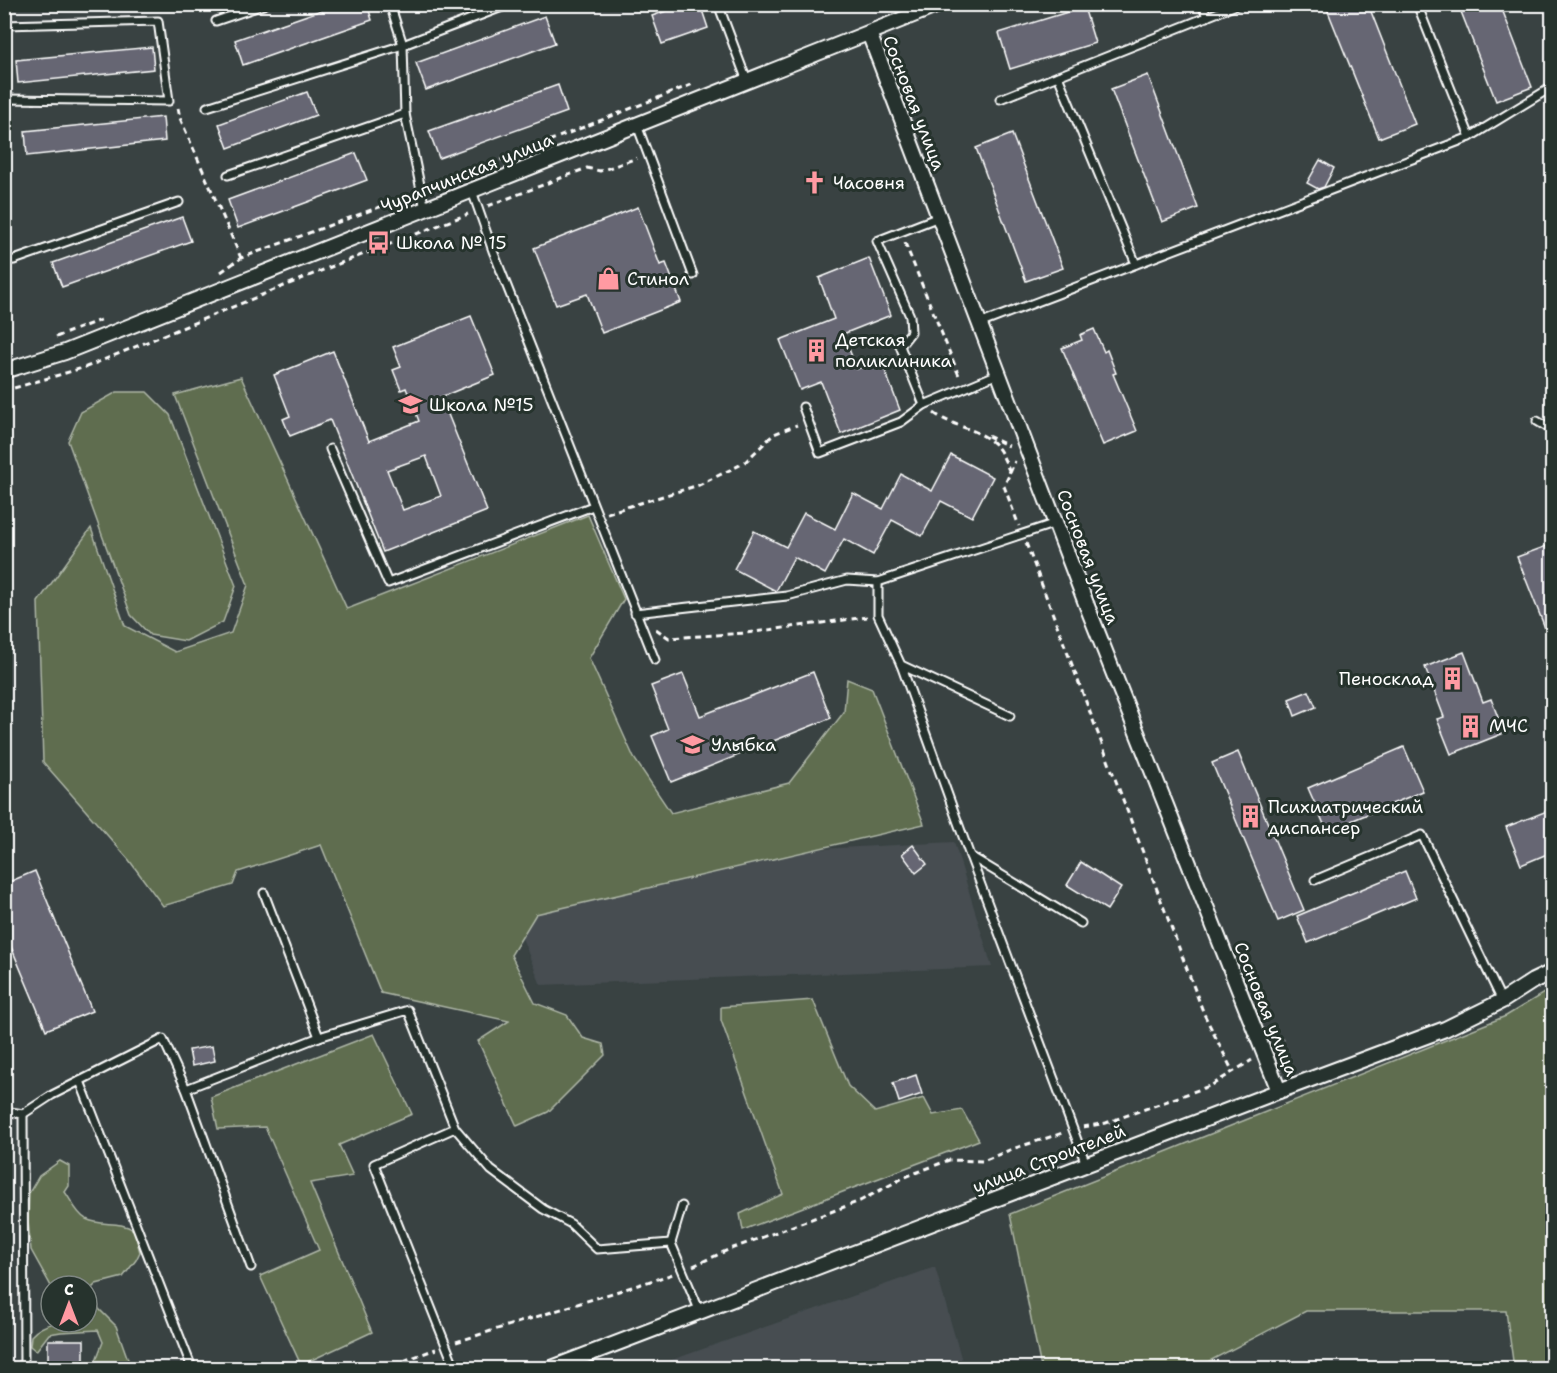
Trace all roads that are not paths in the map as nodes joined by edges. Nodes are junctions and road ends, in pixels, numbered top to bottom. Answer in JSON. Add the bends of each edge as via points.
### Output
{"nodes":[{"id":1,"x":266,"y":4,"type":"edge"},
{"id":2,"x":390,"y":4,"type":"edge"},
{"id":3,"x":510,"y":4,"type":"edge"},
{"id":4,"x":718,"y":4,"type":"edge"},
{"id":5,"x":1202,"y":4,"type":"edge"},
{"id":6,"x":1239,"y":4,"type":"edge"},
{"id":7,"x":1417,"y":4,"type":"edge"},
{"id":8,"x":938,"y":5,"type":"edge"},
{"id":9,"x":1207,"y":17,"type":"junction"},
{"id":10,"x":216,"y":21,"type":"dead end"},
{"id":11,"x":4,"y":25,"type":"edge"},
{"id":12,"x":869,"y":33,"type":"junction"},
{"id":13,"x":403,"y":45,"type":"junction"},
{"id":14,"x":1058,"y":76,"type":"junction"},
{"id":15,"x":747,"y":81,"type":"junction"},
{"id":16,"x":1552,"y":87,"type":"edge"},
{"id":17,"x":4,"y":99,"type":"edge"},
{"id":18,"x":1000,"y":99,"type":"dead end"},
{"id":19,"x":207,"y":107,"type":"dead end"},
{"id":20,"x":405,"y":114,"type":"junction"},
{"id":21,"x":637,"y":125,"type":"junction"},
{"id":22,"x":1470,"y":137,"type":"junction"},
{"id":23,"x":228,"y":175,"type":"dead end"},
{"id":24,"x":472,"y":191,"type":"junction"},
{"id":25,"x":179,"y":202,"type":"dead end"},
{"id":26,"x":425,"y":209,"type":"junction"},
{"id":27,"x":939,"y":217,"type":"junction"},
{"id":28,"x":4,"y":261,"type":"edge"},
{"id":29,"x":1136,"y":264,"type":"junction"},
{"id":30,"x":693,"y":275,"type":"dead end"},
{"id":31,"x":980,"y":324,"type":"junction"},
{"id":32,"x":4,"y":371,"type":"edge"},
{"id":33,"x":999,"y":374,"type":"junction"},
{"id":34,"x":924,"y":405,"type":"junction"},
{"id":35,"x":802,"y":406,"type":"dead end"},
{"id":36,"x":1537,"y":421,"type":"dead end"},
{"id":37,"x":1552,"y":430,"type":"edge"},
{"id":38,"x":330,"y":449,"type":"dead end"},
{"id":39,"x":593,"y":506,"type":"junction"},
{"id":40,"x":1056,"y":523,"type":"junction"},
{"id":41,"x":878,"y":582,"type":"junction"},
{"id":42,"x":635,"y":613,"type":"junction"},
{"id":43,"x":655,"y":660,"type":"dead end"},
{"id":44,"x":902,"y":665,"type":"junction"},
{"id":45,"x":1010,"y":716,"type":"dead end"},
{"id":46,"x":970,"y":856,"type":"junction"},
{"id":47,"x":1315,"y":880,"type":"dead end"},
{"id":48,"x":264,"y":893,"type":"dead end"},
{"id":49,"x":1081,"y":923,"type":"dead end"},
{"id":50,"x":1552,"y":968,"type":"edge"},
{"id":51,"x":1552,"y":972,"type":"edge"},
{"id":52,"x":1533,"y":981,"type":"junction"},
{"id":53,"x":1502,"y":1002,"type":"junction"},
{"id":54,"x":319,"y":1037,"type":"junction"},
{"id":55,"x":80,"y":1081,"type":"junction"},
{"id":56,"x":186,"y":1089,"type":"junction"},
{"id":57,"x":1279,"y":1091,"type":"junction"},
{"id":58,"x":4,"y":1111,"type":"edge"},
{"id":59,"x":23,"y":1114,"type":"junction"},
{"id":60,"x":455,"y":1128,"type":"junction"},
{"id":61,"x":1086,"y":1164,"type":"junction"},
{"id":62,"x":682,"y":1206,"type":"dead end"},
{"id":63,"x":671,"y":1243,"type":"junction"},
{"id":64,"x":251,"y":1267,"type":"dead end"},
{"id":65,"x":700,"y":1312,"type":"junction"},
{"id":66,"x":24,"y":1368,"type":"edge"},
{"id":67,"x":192,"y":1368,"type":"edge"},
{"id":68,"x":455,"y":1368,"type":"edge"},
{"id":69,"x":552,"y":1368,"type":"edge"}],
"edges":[{"from":1,"to":10,"type":"lane"},
{"from":2,"to":13,"type":"lane"},
{"from":3,"to":13,"type":"lane"},
{"from":4,"to":15,"type":"lane"},
{"from":5,"to":9,"type":"lane"},
{"from":6,"to":9,"type":"lane"},
{"from":7,"to":22,"type":"lane"},
{"from":8,"to":12,"type":"street","name":"Чурапчинская улица"},
{"from":9,"to":14,"type":"lane"},
{"from":11,"to":17,"type":"lane","via":[[158,21],[169,100]]},
{"from":12,"to":15,"type":"street","name":"Чурапчинская улица"},
{"from":12,"to":27,"type":"street","name":"Сосновая улица"},
{"from":13,"to":19,"type":"lane"},
{"from":13,"to":20,"type":"lane"},
{"from":14,"to":18,"type":"lane"},
{"from":14,"to":29,"type":"lane"},
{"from":15,"to":21,"type":"street","name":"Чурапчинская улица"},
{"from":16,"to":22,"type":"lane"},
{"from":20,"to":23,"type":"lane"},
{"from":20,"to":26,"type":"lane"},
{"from":21,"to":24,"type":"street","name":"Чурапчинская улица"},
{"from":21,"to":30,"type":"lane"},
{"from":22,"to":29,"type":"lane"},
{"from":24,"to":26,"type":"street","name":"Чурапчинская улица"},
{"from":24,"to":39,"type":"lane"},
{"from":25,"to":28,"type":"lane"},
{"from":26,"to":32,"type":"street","name":"Чурапчинская улица","via":[[65,352]]},
{"from":27,"to":31,"type":"street","name":"Сосновая улица"},
{"from":27,"to":34,"type":"lane","via":[[877,241],[910,316],[911,332],[900,346]]},
{"from":29,"to":31,"type":"lane"},
{"from":31,"to":33,"type":"street","name":"Сосновая улица"},
{"from":33,"to":34,"type":"lane"},
{"from":33,"to":40,"type":"street","name":"Сосновая улица"},
{"from":34,"to":35,"type":"lane","via":[[901,422],[820,453]]},
{"from":36,"to":37,"type":"lane"},
{"from":38,"to":39,"type":"lane","via":[[388,583]]},
{"from":39,"to":42,"type":"lane"},
{"from":40,"to":41,"type":"lane"},
{"from":40,"to":57,"type":"street","name":"Сосновая улица"},
{"from":41,"to":42,"type":"lane","via":[[848,580],[787,596]]},
{"from":41,"to":44,"type":"lane","via":[[878,615]]},
{"from":42,"to":43,"type":"lane"},
{"from":44,"to":45,"type":"lane"},
{"from":44,"to":46,"type":"lane"},
{"from":46,"to":49,"type":"lane"},
{"from":46,"to":61,"type":"lane"},
{"from":47,"to":53,"type":"lane","via":[[1422,835]]},
{"from":48,"to":54,"type":"lane"},
{"from":50,"to":52,"type":"lane"},
{"from":51,"to":52,"type":"street","name":"улица Строителей"},
{"from":52,"to":53,"type":"street","name":"улица Строителей"},
{"from":53,"to":57,"type":"street","name":"улица Строителей","via":[[1445,1029]]},
{"from":54,"to":56,"type":"lane"},
{"from":54,"to":60,"type":"lane","via":[[408,1010]]},
{"from":55,"to":56,"type":"lane","via":[[163,1039]]},
{"from":55,"to":59,"type":"lane"},
{"from":55,"to":67,"type":"lane"},
{"from":56,"to":64,"type":"lane"},
{"from":57,"to":61,"type":"street","name":"улица Строителей"},
{"from":58,"to":59,"type":"lane"},
{"from":59,"to":66,"type":"lane"},
{"from":60,"to":63,"type":"lane","via":[[491,1170],[543,1209],[571,1224],[597,1249]]},
{"from":60,"to":68,"type":"lane","via":[[374,1164]]},
{"from":61,"to":65,"type":"street","name":"улица Строителей"},
{"from":62,"to":63,"type":"lane"},
{"from":63,"to":65,"type":"lane"},
{"from":65,"to":69,"type":"street","name":"улица Строителей"}]}
